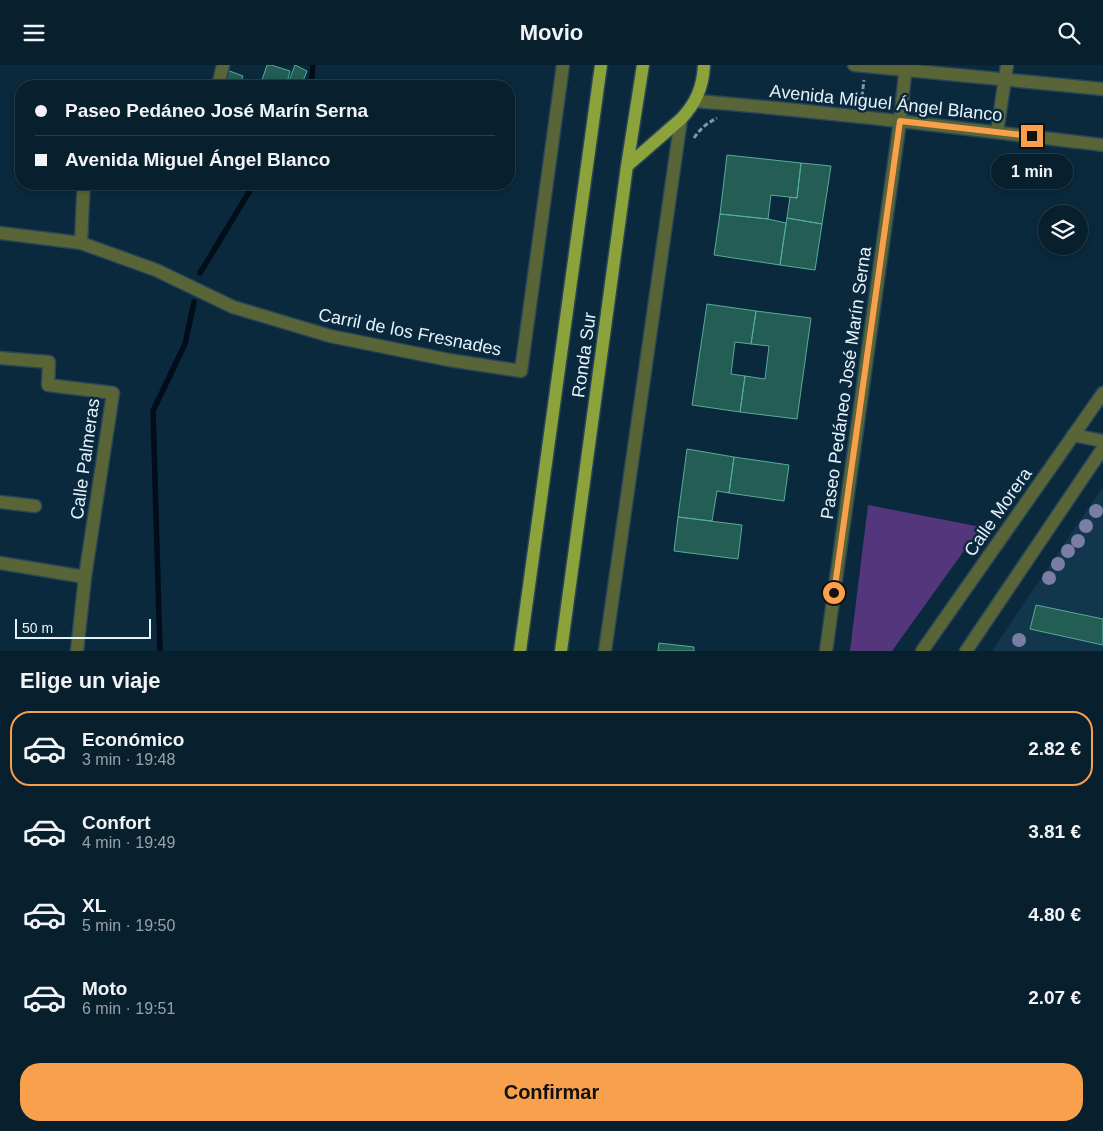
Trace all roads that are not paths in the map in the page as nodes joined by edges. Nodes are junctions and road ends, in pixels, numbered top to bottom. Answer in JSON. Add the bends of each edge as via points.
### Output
{"nodes":[{"id":1,"x":223,"y":65,"type":"edge"},
{"id":2,"x":563,"y":65,"type":"edge"},
{"id":3,"x":601,"y":65,"type":"edge"},
{"id":4,"x":643,"y":65,"type":"edge"},
{"id":5,"x":704,"y":65,"type":"edge"},
{"id":6,"x":1007,"y":65,"type":"edge"},
{"id":7,"x":860,"y":66,"type":"edge"},
{"id":8,"x":906,"y":68,"type":"edge"},
{"id":9,"x":219,"y":80,"type":"edge"},
{"id":10,"x":1005,"y":80,"type":"junction"},
{"id":11,"x":1103,"y":89,"type":"edge"},
{"id":12,"x":695,"y":101,"type":"junction"},
{"id":13,"x":681,"y":119,"type":"junction"},
{"id":14,"x":900,"y":121,"type":"junction"},
{"id":15,"x":997,"y":132,"type":"junction"},
{"id":16,"x":1103,"y":145,"type":"edge"},
{"id":17,"x":627,"y":166,"type":"junction"},
{"id":18,"x":83,"y":190,"type":"edge"},
{"id":19,"x":0,"y":233,"type":"edge"},
{"id":20,"x":81,"y":243,"type":"junction"},
{"id":21,"x":0,"y":357,"type":"edge"},
{"id":22,"x":1103,"y":393,"type":"edge"},
{"id":23,"x":1073,"y":435,"type":"junction"},
{"id":24,"x":1103,"y":441,"type":"edge"},
{"id":25,"x":1103,"y":447,"type":"edge"},
{"id":26,"x":0,"y":502,"type":"edge"},
{"id":27,"x":35,"y":506,"type":"dead end"},
{"id":28,"x":0,"y":563,"type":"edge"},
{"id":29,"x":85,"y":577,"type":"junction"},
{"id":30,"x":77,"y":651,"type":"edge"},
{"id":31,"x":520,"y":651,"type":"edge"},
{"id":32,"x":561,"y":651,"type":"edge"},
{"id":33,"x":605,"y":651,"type":"edge"},
{"id":34,"x":826,"y":651,"type":"edge"},
{"id":35,"x":922,"y":651,"type":"edge"},
{"id":36,"x":966,"y":651,"type":"edge"}],
"edges":[{"from":1,"to":9,"type":"street"},
{"from":2,"to":20,"type":"street","name":"Carril de los Fresnades","via":[[521,371],[330,336],[234,307],[156,270]]},
{"from":3,"to":31,"type":"main road","name":"Ronda Sur"},
{"from":4,"to":17,"type":"main road","name":"Ronda Sur"},
{"from":5,"to":12,"type":"main road"},
{"from":6,"to":10,"type":"street"},
{"from":7,"to":8,"type":"street","name":"Avenida Miguel Ángel Blanco"},
{"from":8,"to":10,"type":"street","name":"Avenida Miguel Ángel Blanco"},
{"from":8,"to":14,"type":"street","name":"Paseo Pedáneo José Marín Serna"},
{"from":10,"to":11,"type":"street","name":"Avenida Miguel Ángel Blanco"},
{"from":10,"to":15,"type":"street"},
{"from":12,"to":13,"type":"main road"},
{"from":12,"to":14,"type":"street","name":"Avenida Miguel Ángel Blanco"},
{"from":13,"to":17,"type":"main road"},
{"from":13,"to":33,"type":"street"},
{"from":14,"to":15,"type":"street","name":"Avenida Miguel Ángel Blanco"},
{"from":14,"to":34,"type":"street","name":"Paseo Pedáneo José Marín Serna"},
{"from":15,"to":16,"type":"street","name":"Avenida Miguel Ángel Blanco"},
{"from":17,"to":32,"type":"main road","name":"Ronda Sur"},
{"from":18,"to":20,"type":"street"},
{"from":19,"to":20,"type":"street","name":"Carril de los Fresnades"},
{"from":21,"to":29,"type":"street","name":"Calle Palmeras","via":[[49,362],[48,385],[113,393]]},
{"from":22,"to":23,"type":"street","name":"Calle Morera"},
{"from":23,"to":24,"type":"street"},
{"from":23,"to":35,"type":"street","name":"Calle Morera"},
{"from":25,"to":36,"type":"street"},
{"from":26,"to":27,"type":"street"},
{"from":28,"to":29,"type":"street"},
{"from":29,"to":30,"type":"street","name":"Calle Palmeras"}]}
